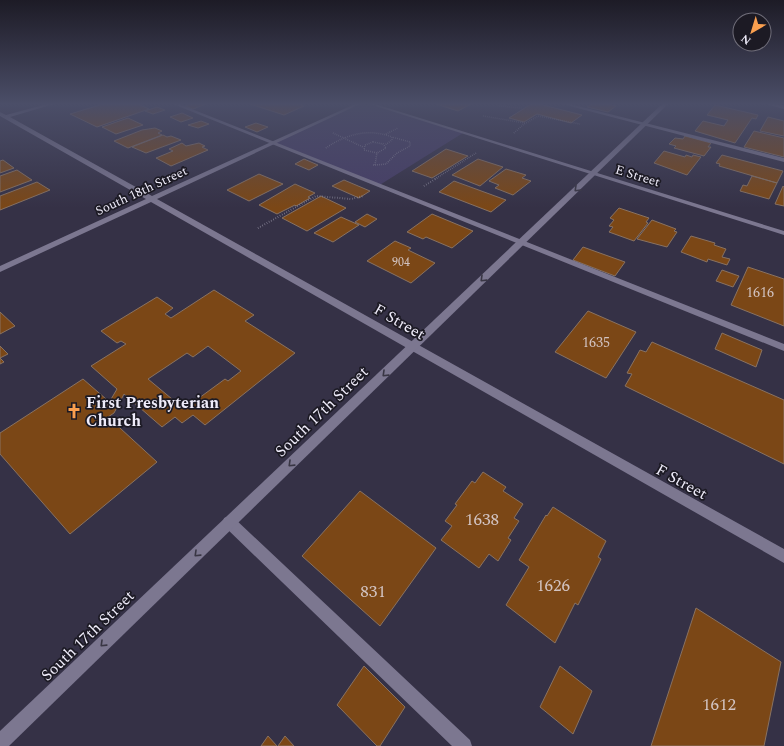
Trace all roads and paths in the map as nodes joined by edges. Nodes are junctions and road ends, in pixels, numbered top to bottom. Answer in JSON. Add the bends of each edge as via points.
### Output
{"nodes":[{"id":1,"x":43,"y":139,"type":"edge"},
{"id":2,"x":262,"y":139,"type":"edge"},
{"id":3,"x":281,"y":139,"type":"edge"},
{"id":4,"x":346,"y":139,"type":"edge"},
{"id":5,"x":349,"y":139,"type":"edge"},
{"id":6,"x":392,"y":139,"type":"edge"},
{"id":7,"x":402,"y":139,"type":"edge"},
{"id":8,"x":483,"y":139,"type":"edge"},
{"id":9,"x":629,"y":139,"type":"edge"},
{"id":10,"x":702,"y":139,"type":"edge"},
{"id":11,"x":272,"y":143,"type":"junction"},
{"id":12,"x":385,"y":145,"type":"junction"},
{"id":13,"x":363,"y":147,"type":"junction"},
{"id":14,"x":478,"y":151,"type":"dead end"},
{"id":15,"x":325,"y":152,"type":"dead end"},
{"id":16,"x":377,"y":153,"type":"junction"},
{"id":17,"x":784,"y":160,"type":"edge"},
{"id":18,"x":371,"y":165,"type":"dead end"},
{"id":19,"x":375,"y":165,"type":"junction"},
{"id":20,"x":593,"y":173,"type":"junction"},
{"id":21,"x":424,"y":186,"type":"dead end"},
{"id":22,"x":366,"y":194,"type":"dead end"},
{"id":23,"x":149,"y":200,"type":"junction"},
{"id":24,"x":258,"y":228,"type":"dead end"},
{"id":25,"x":784,"y":233,"type":"edge"},
{"id":26,"x":521,"y":243,"type":"junction"},
{"id":27,"x":0,"y":269,"type":"edge"},
{"id":28,"x":413,"y":347,"type":"junction"},
{"id":29,"x":784,"y":348,"type":"edge"},
{"id":30,"x":229,"y":522,"type":"junction"},
{"id":31,"x":784,"y":556,"type":"edge"},
{"id":32,"x":0,"y":743,"type":"edge"},
{"id":33,"x":464,"y":746,"type":"edge"}],
"edges":[{"from":1,"to":23,"type":"street","name":"F Street"},
{"from":2,"to":11,"type":"street"},
{"from":3,"to":11,"type":"street","name":"South 18th Street"},
{"from":4,"to":15,"type":"path","via":[[328,147]]},
{"from":5,"to":13,"type":"path"},
{"from":6,"to":12,"type":"path"},
{"from":7,"to":19,"type":"path","via":[[408,140],[410,146],[397,153],[386,164]]},
{"from":8,"to":20,"type":"street","name":"E Street"},
{"from":9,"to":20,"type":"street","name":"South 17th Street"},
{"from":10,"to":17,"type":"street"},
{"from":11,"to":23,"type":"street","name":"South 18th Street"},
{"from":11,"to":26,"type":"street"},
{"from":12,"to":13,"type":"path","via":[[373,142]]},
{"from":12,"to":16,"type":"path","via":[[385,150]]},
{"from":13,"to":16,"type":"path","via":[[366,151]]},
{"from":14,"to":21,"type":"path"},
{"from":16,"to":19,"type":"path"},
{"from":18,"to":19,"type":"path"},
{"from":20,"to":25,"type":"street","name":"E Street"},
{"from":20,"to":26,"type":"street","name":"South 17th Street","one_way":true},
{"from":22,"to":24,"type":"path","via":[[351,199],[316,196]]},
{"from":23,"to":27,"type":"street","name":"South 18th Street"},
{"from":23,"to":28,"type":"street","name":"F Street"},
{"from":26,"to":28,"type":"street","name":"South 17th Street","one_way":true},
{"from":26,"to":29,"type":"street"},
{"from":28,"to":30,"type":"street","name":"South 17th Street","one_way":true},
{"from":28,"to":31,"type":"street","name":"F Street"},
{"from":30,"to":32,"type":"street","name":"South 17th Street","one_way":true},
{"from":30,"to":33,"type":"street"}]}
